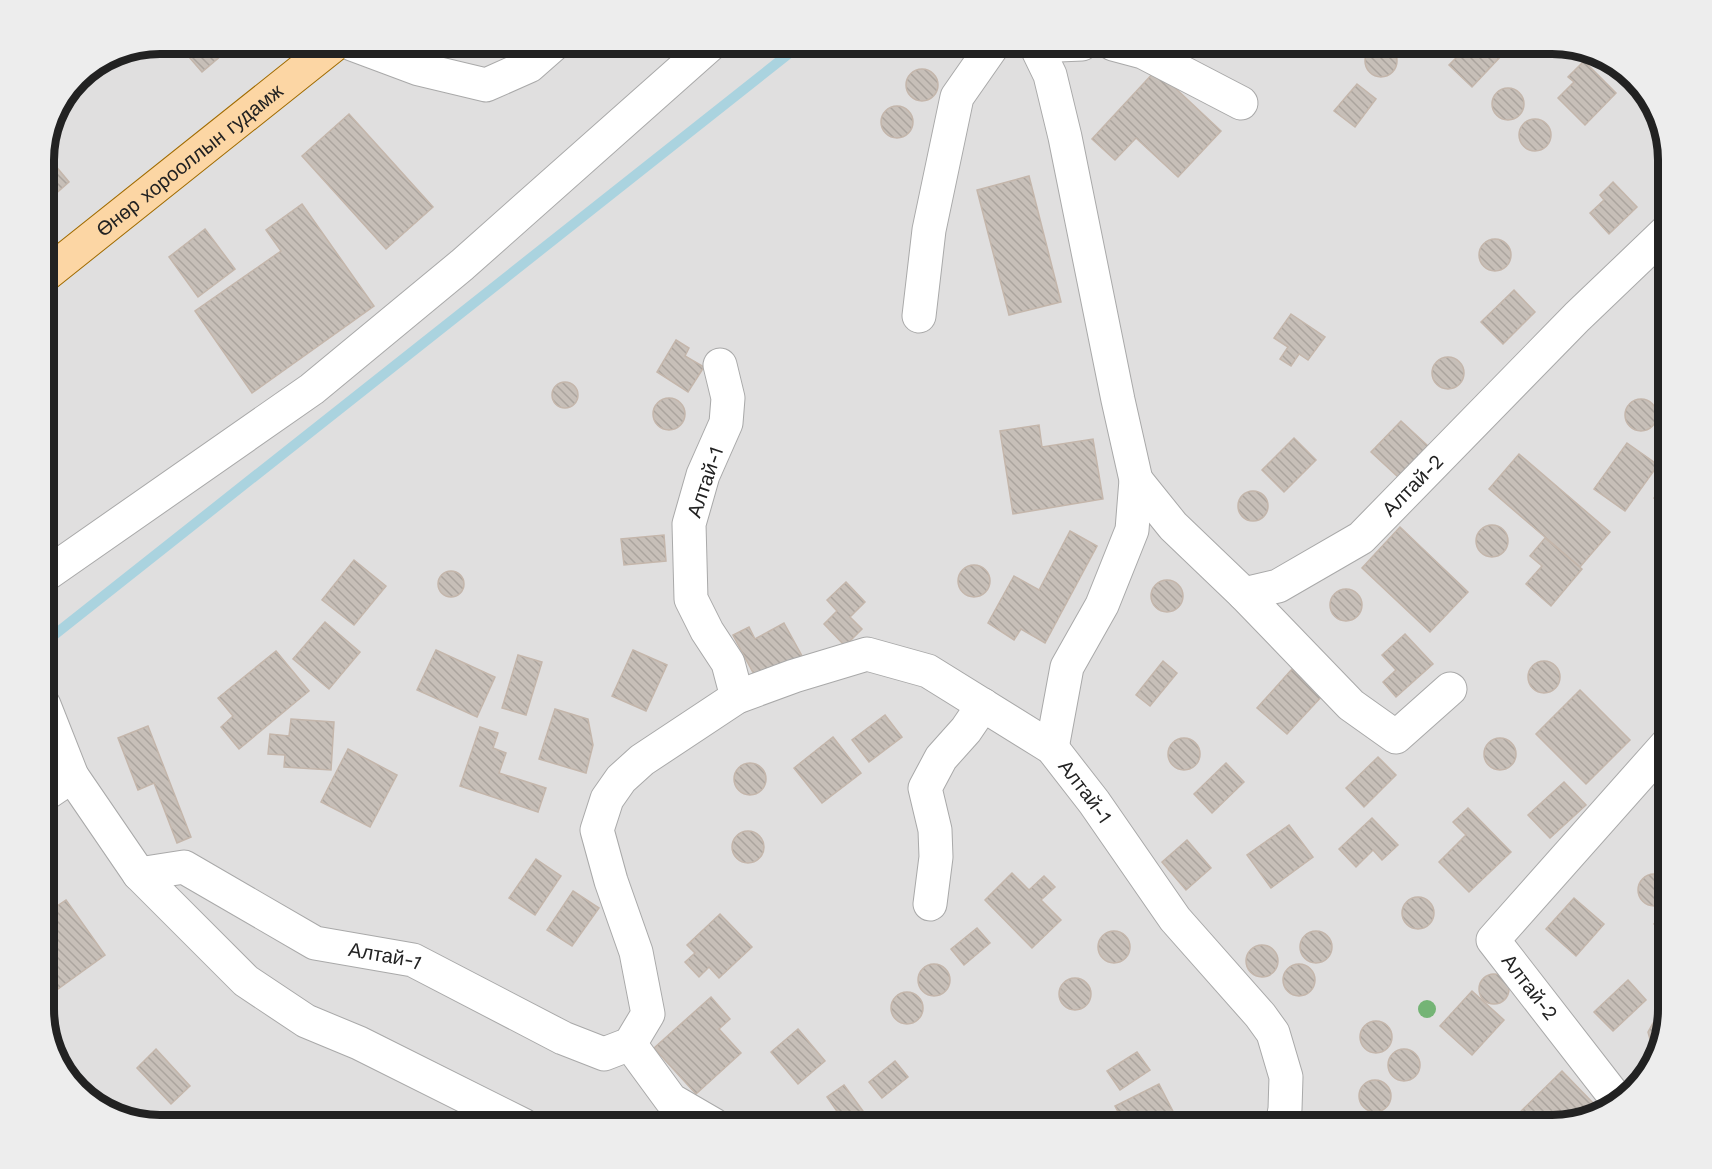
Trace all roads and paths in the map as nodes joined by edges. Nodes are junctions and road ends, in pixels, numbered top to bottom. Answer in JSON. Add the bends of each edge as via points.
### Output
{"nodes":[{"id":1,"x":322,"y":54,"type":"edge"},
{"id":2,"x":379,"y":54,"type":"edge"},
{"id":3,"x":543,"y":54,"type":"edge"},
{"id":4,"x":700,"y":54,"type":"edge"},
{"id":5,"x":987,"y":54,"type":"edge"},
{"id":6,"x":1040,"y":54,"type":"edge"},
{"id":7,"x":1147,"y":54,"type":"edge"},
{"id":8,"x":1241,"y":103,"type":"dead end"},
{"id":9,"x":1658,"y":240,"type":"edge"},
{"id":10,"x":54,"y":268,"type":"edge"},
{"id":11,"x":919,"y":316,"type":"dead end"},
{"id":12,"x":720,"y":365,"type":"dead end"},
{"id":13,"x":1136,"y":480,"type":"junction"},
{"id":14,"x":54,"y":569,"type":"edge"},
{"id":15,"x":1244,"y":594,"type":"junction"},
{"id":16,"x":1450,"y":689,"type":"dead end"},
{"id":17,"x":737,"y":698,"type":"junction"},
{"id":18,"x":983,"y":705,"type":"junction"},
{"id":19,"x":54,"y":729,"type":"edge"},
{"id":20,"x":1052,"y":748,"type":"junction"},
{"id":21,"x":1658,"y":754,"type":"edge"},
{"id":22,"x":72,"y":776,"type":"junction"},
{"id":23,"x":54,"y":788,"type":"edge"},
{"id":24,"x":139,"y":874,"type":"junction"},
{"id":25,"x":930,"y":904,"type":"dead end"},
{"id":26,"x":630,"y":1044,"type":"junction"},
{"id":27,"x":1613,"y":1095,"type":"edge"},
{"id":28,"x":502,"y":1115,"type":"edge"},
{"id":29,"x":697,"y":1115,"type":"edge"},
{"id":30,"x":1284,"y":1115,"type":"edge"}],
"edges":[{"from":1,"to":10,"type":"main road","name":"Өнөр хорооллын гудамж"},
{"from":2,"to":3,"type":"street","via":[[419,69],[486,85],[529,66]]},
{"from":4,"to":14,"type":"street","via":[[462,265],[312,389]]},
{"from":5,"to":11,"type":"street","via":[[957,97],[929,230]]},
{"from":6,"to":13,"type":"street","via":[[1050,75],[1065,137]]},
{"from":7,"to":8,"type":"street"},
{"from":9,"to":15,"type":"street","name":"Алтай-2","via":[[1361,538],[1278,586]]},
{"from":12,"to":17,"type":"street","name":"Алтай-1","via":[[728,398],[726,423],[703,475],[689,524],[691,599],[728,663]]},
{"from":13,"to":15,"type":"street","via":[[1173,526]]},
{"from":13,"to":20,"type":"street","via":[[1132,530],[1102,605],[1066,667]]},
{"from":15,"to":16,"type":"street","via":[[1351,705],[1396,737]]},
{"from":17,"to":18,"type":"street","name":"Алтай-1","via":[[867,654],[927,670]]},
{"from":17,"to":26,"type":"street","name":"Алтай-1","via":[[660,747],[621,779],[607,799],[597,830],[636,952],[648,1014]]},
{"from":18,"to":20,"type":"street","name":"Алтай-1"},
{"from":18,"to":25,"type":"street","via":[[941,758],[925,788],[936,857]]},
{"from":19,"to":22,"type":"street"},
{"from":20,"to":30,"type":"street","name":"Алтай-1","via":[[1175,919],[1260,1014],[1273,1034],[1286,1077]]},
{"from":21,"to":27,"type":"street","name":"Алтай-2","via":[[1493,940]]},
{"from":22,"to":23,"type":"street"},
{"from":22,"to":24,"type":"street"},
{"from":24,"to":26,"type":"street","name":"Алтай-1","via":[[184,867],[315,943],[413,960],[563,1038],[604,1054]]},
{"from":24,"to":28,"type":"street","via":[[246,981],[263,993],[306,1021],[359,1043]]},
{"from":26,"to":29,"type":"street","via":[[671,1100]]}]}
